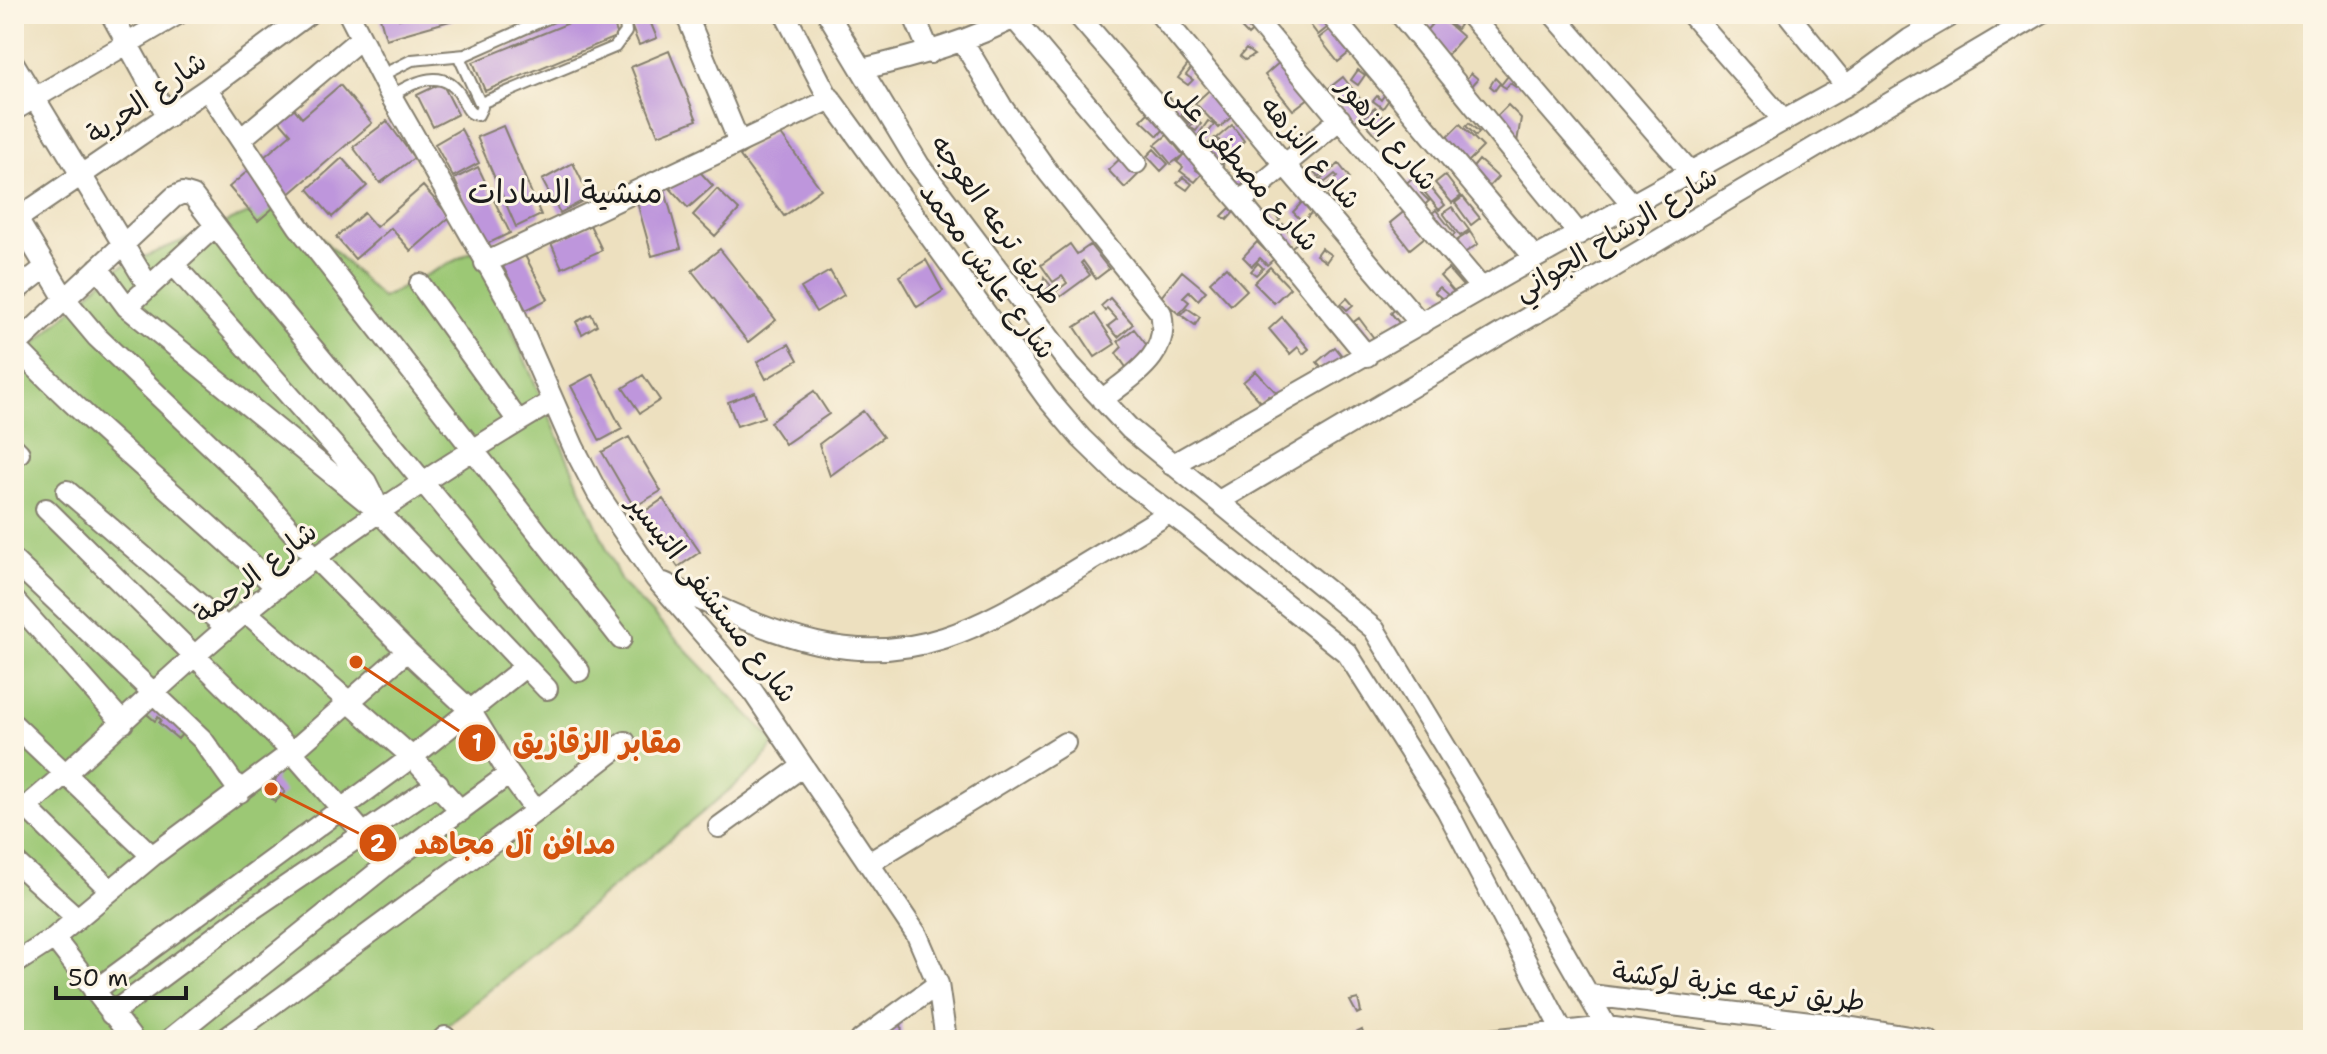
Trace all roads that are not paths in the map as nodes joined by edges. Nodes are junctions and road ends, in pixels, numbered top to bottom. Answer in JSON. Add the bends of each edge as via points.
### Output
{"nodes":[{"id":1,"x":111,"y":14,"type":"edge"},
{"id":2,"x":178,"y":14,"type":"edge"},
{"id":3,"x":308,"y":14,"type":"edge"},
{"id":4,"x":349,"y":14,"type":"edge"},
{"id":5,"x":557,"y":14,"type":"edge"},
{"id":6,"x":624,"y":14,"type":"edge"},
{"id":7,"x":686,"y":14,"type":"edge"},
{"id":8,"x":785,"y":14,"type":"edge"},
{"id":9,"x":828,"y":14,"type":"edge"},
{"id":10,"x":913,"y":14,"type":"edge"},
{"id":11,"x":1077,"y":14,"type":"edge"},
{"id":12,"x":1160,"y":14,"type":"edge"},
{"id":13,"x":1251,"y":14,"type":"edge"},
{"id":14,"x":1330,"y":14,"type":"edge"},
{"id":15,"x":1400,"y":14,"type":"edge"},
{"id":16,"x":1469,"y":14,"type":"edge"},
{"id":17,"x":1553,"y":14,"type":"edge"},
{"id":18,"x":1691,"y":14,"type":"edge"},
{"id":19,"x":1788,"y":14,"type":"edge"},
{"id":20,"x":1953,"y":14,"type":"edge"},
{"id":21,"x":2040,"y":14,"type":"edge"},
{"id":22,"x":1007,"y":18,"type":"edge"},
{"id":23,"x":360,"y":39,"type":"junction"},
{"id":24,"x":963,"y":42,"type":"junction"},
{"id":25,"x":127,"y":44,"type":"junction"},
{"id":26,"x":930,"y":53,"type":"junction"},
{"id":27,"x":459,"y":57,"type":"junction"},
{"id":28,"x":14,"y":64,"type":"edge"},
{"id":29,"x":862,"y":69,"type":"junction"},
{"id":30,"x":380,"y":76,"type":"junction"},
{"id":31,"x":1846,"y":86,"type":"junction"},
{"id":32,"x":207,"y":89,"type":"junction"},
{"id":33,"x":391,"y":96,"type":"junction"},
{"id":34,"x":34,"y":98,"type":"junction"},
{"id":35,"x":831,"y":99,"type":"junction"},
{"id":36,"x":481,"y":103,"type":"junction"},
{"id":37,"x":14,"y":110,"type":"edge"},
{"id":38,"x":168,"y":117,"type":"junction"},
{"id":39,"x":1340,"y":119,"type":"junction"},
{"id":40,"x":1784,"y":121,"type":"junction"},
{"id":41,"x":242,"y":138,"type":"junction"},
{"id":42,"x":739,"y":142,"type":"junction"},
{"id":43,"x":1136,"y":163,"type":"dead end"},
{"id":44,"x":1285,"y":165,"type":"junction"},
{"id":45,"x":1691,"y":173,"type":"junction"},
{"id":46,"x":81,"y":177,"type":"junction"},
{"id":47,"x":1240,"y":202,"type":"junction"},
{"id":48,"x":1632,"y":204,"type":"junction"},
{"id":49,"x":15,"y":218,"type":"edge"},
{"id":50,"x":215,"y":226,"type":"junction"},
{"id":51,"x":1579,"y":234,"type":"junction"},
{"id":52,"x":121,"y":245,"type":"junction"},
{"id":53,"x":1535,"y":258,"type":"junction"},
{"id":54,"x":485,"y":263,"type":"junction"},
{"id":55,"x":174,"y":265,"type":"junction"},
{"id":56,"x":46,"y":267,"type":"junction"},
{"id":57,"x":98,"y":268,"type":"junction"},
{"id":58,"x":420,"y":284,"type":"dead end"},
{"id":59,"x":149,"y":287,"type":"junction"},
{"id":60,"x":1482,"y":289,"type":"junction"},
{"id":61,"x":14,"y":292,"type":"edge"},
{"id":62,"x":65,"y":299,"type":"junction"},
{"id":63,"x":127,"y":307,"type":"junction"},
{"id":64,"x":1421,"y":324,"type":"junction"},
{"id":65,"x":14,"y":346,"type":"edge"},
{"id":66,"x":1367,"y":356,"type":"junction"},
{"id":67,"x":1102,"y":400,"type":"junction"},
{"id":68,"x":553,"y":401,"type":"junction"},
{"id":69,"x":518,"y":421,"type":"junction"},
{"id":70,"x":473,"y":449,"type":"junction"},
{"id":71,"x":1172,"y":465,"type":"junction"},
{"id":72,"x":423,"y":481,"type":"junction"},
{"id":73,"x":67,"y":491,"type":"dead end"},
{"id":74,"x":1219,"y":501,"type":"junction"},
{"id":75,"x":375,"y":508,"type":"junction"},
{"id":76,"x":46,"y":509,"type":"dead end"},
{"id":77,"x":1178,"y":519,"type":"junction"},
{"id":78,"x":316,"y":559,"type":"junction"},
{"id":79,"x":14,"y":561,"type":"edge"},
{"id":80,"x":656,"y":579,"type":"junction"},
{"id":81,"x":277,"y":588,"type":"junction"},
{"id":82,"x":14,"y":600,"type":"edge"},
{"id":83,"x":246,"y":612,"type":"junction"},
{"id":84,"x":227,"y":628,"type":"junction"},
{"id":85,"x":621,"y":639,"type":"dead end"},
{"id":86,"x":407,"y":651,"type":"junction"},
{"id":87,"x":195,"y":655,"type":"junction"},
{"id":88,"x":526,"y":666,"type":"junction"},
{"id":89,"x":579,"y":671,"type":"dead end"},
{"id":90,"x":547,"y":689,"type":"dead end"},
{"id":91,"x":153,"y":693,"type":"junction"},
{"id":92,"x":348,"y":702,"type":"junction"},
{"id":93,"x":470,"y":710,"type":"junction"},
{"id":94,"x":123,"y":723,"type":"junction"},
{"id":95,"x":14,"y":725,"type":"edge"},
{"id":96,"x":625,"y":742,"type":"dead end"},
{"id":97,"x":1065,"y":743,"type":"dead end"},
{"id":98,"x":292,"y":752,"type":"junction"},
{"id":99,"x":412,"y":757,"type":"junction"},
{"id":100,"x":803,"y":766,"type":"junction"},
{"id":101,"x":509,"y":774,"type":"junction"},
{"id":102,"x":65,"y":775,"type":"junction"},
{"id":103,"x":438,"y":783,"type":"junction"},
{"id":104,"x":240,"y":792,"type":"junction"},
{"id":105,"x":342,"y":808,"type":"junction"},
{"id":106,"x":461,"y":811,"type":"junction"},
{"id":107,"x":536,"y":811,"type":"junction"},
{"id":108,"x":20,"y":812,"type":"edge"},
{"id":109,"x":719,"y":827,"type":"dead end"},
{"id":110,"x":364,"y":833,"type":"junction"},
{"id":111,"x":152,"y":856,"type":"junction"},
{"id":112,"x":14,"y":861,"type":"edge"},
{"id":113,"x":389,"y":863,"type":"junction"},
{"id":114,"x":869,"y":863,"type":"junction"},
{"id":115,"x":110,"y":890,"type":"junction"},
{"id":116,"x":77,"y":918,"type":"junction"},
{"id":117,"x":54,"y":938,"type":"junction"},
{"id":118,"x":17,"y":958,"type":"edge"},
{"id":119,"x":938,"y":984,"type":"junction"},
{"id":120,"x":94,"y":991,"type":"junction"},
{"id":121,"x":1590,"y":995,"type":"junction"},
{"id":122,"x":111,"y":1014,"type":"junction"},
{"id":123,"x":1611,"y":1034,"type":"edge"},
{"id":124,"x":1565,"y":1036,"type":"edge"},
{"id":125,"x":133,"y":1040,"type":"edge"},
{"id":126,"x":169,"y":1040,"type":"edge"},
{"id":127,"x":224,"y":1040,"type":"edge"},
{"id":128,"x":861,"y":1040,"type":"edge"},
{"id":129,"x":946,"y":1040,"type":"edge"},
{"id":130,"x":1490,"y":1040,"type":"edge"},
{"id":131,"x":1702,"y":1040,"type":"edge"},
{"id":132,"x":1928,"y":1040,"type":"edge"}],
"edges":[{"from":1,"to":25,"type":"street"},
{"from":2,"to":25,"type":"street"},
{"from":3,"to":32,"type":"street","name":"شارع الحرية"},
{"from":4,"to":23,"type":"street","name":"شارع مستشفى التيسير"},
{"from":5,"to":27,"type":"lane"},
{"from":6,"to":36,"type":"lane","via":[[626,32],[615,47]]},
{"from":7,"to":42,"type":"street"},
{"from":8,"to":35,"type":"street","name":"شارع عايش محمد"},
{"from":9,"to":29,"type":"street","name":"طريق ترعه العوجه"},
{"from":10,"to":26,"type":"street"},
{"from":11,"to":47,"type":"street","name":"شارع مصطفى على"},
{"from":12,"to":44,"type":"street","name":"شارع النزهه"},
{"from":13,"to":39,"type":"street","name":"شارع الزهور"},
{"from":14,"to":53,"type":"street"},
{"from":15,"to":51,"type":"street"},
{"from":16,"to":48,"type":"street"},
{"from":17,"to":45,"type":"street"},
{"from":18,"to":40,"type":"street"},
{"from":19,"to":31,"type":"street"},
{"from":20,"to":31,"type":"street","name":"شارع الرشاح الجواني"},
{"from":21,"to":74,"type":"street","name":"شارع الرشاح الجواني"},
{"from":22,"to":24,"type":"street"},
{"from":22,"to":43,"type":"street"},
{"from":23,"to":30,"type":"street","name":"شارع مستشفى التيسير"},
{"from":23,"to":41,"type":"street"},
{"from":24,"to":26,"type":"street"},
{"from":24,"to":67,"type":"street","via":[[1048,172],[1161,313],[1164,326],[1156,353]]},
{"from":25,"to":34,"type":"street"},
{"from":25,"to":38,"type":"street"},
{"from":26,"to":29,"type":"street"},
{"from":27,"to":30,"type":"lane","via":[[412,60]]},
{"from":27,"to":36,"type":"lane"},
{"from":28,"to":34,"type":"street"},
{"from":29,"to":67,"type":"street","name":"طريق ترعه العوجه","via":[[919,165],[1043,331]]},
{"from":30,"to":33,"type":"street","name":"شارع مستشفى التيسير"},
{"from":31,"to":40,"type":"street","name":"شارع الرشاح الجواني"},
{"from":32,"to":38,"type":"street","name":"شارع الحرية"},
{"from":32,"to":41,"type":"street"},
{"from":33,"to":36,"type":"lane","via":[[433,78],[452,85],[471,114],[481,113]]},
{"from":33,"to":54,"type":"street","name":"شارع مستشفى التيسير"},
{"from":34,"to":37,"type":"street"},
{"from":34,"to":46,"type":"street"},
{"from":35,"to":42,"type":"street"},
{"from":35,"to":77,"type":"street","name":"شارع عايش محمد","via":[[1047,398],[1119,475]]},
{"from":38,"to":46,"type":"street","name":"شارع الحرية"},
{"from":39,"to":44,"type":"street"},
{"from":39,"to":60,"type":"street","name":"شارع الزهور"},
{"from":40,"to":45,"type":"street","name":"شارع الرشاح الجواني"},
{"from":41,"to":70,"type":"street","via":[[298,226]]},
{"from":42,"to":54,"type":"street"},
{"from":44,"to":47,"type":"street"},
{"from":44,"to":64,"type":"street","name":"شارع النزهه"},
{"from":45,"to":48,"type":"street","name":"شارع الرشاح الجواني"},
{"from":46,"to":49,"type":"street","name":"شارع الحرية"},
{"from":46,"to":52,"type":"street"},
{"from":47,"to":66,"type":"street","name":"شارع مصطفى على"},
{"from":48,"to":51,"type":"street","name":"شارع الرشاح الجواني"},
{"from":49,"to":56,"type":"street"},
{"from":50,"to":52,"type":"street","via":[[196,199],[183,193]]},
{"from":50,"to":55,"type":"street"},
{"from":50,"to":72,"type":"street"},
{"from":51,"to":53,"type":"street","name":"شارع الرشاح الجواني"},
{"from":52,"to":57,"type":"street"},
{"from":52,"to":59,"type":"street"},
{"from":53,"to":60,"type":"street","name":"شارع الرشاح الجواني"},
{"from":54,"to":68,"type":"street","name":"شارع مستشفى التيسير","via":[[511,305]]},
{"from":55,"to":59,"type":"street"},
{"from":55,"to":75,"type":"street","via":[[366,482]]},
{"from":56,"to":61,"type":"street"},
{"from":56,"to":62,"type":"street"},
{"from":57,"to":62,"type":"street"},
{"from":57,"to":63,"type":"street"},
{"from":58,"to":69,"type":"street"},
{"from":59,"to":63,"type":"street"},
{"from":60,"to":64,"type":"street","name":"شارع الرشاح الجواني"},
{"from":62,"to":65,"type":"street"},
{"from":62,"to":78,"type":"street","via":[[97,337],[247,480]]},
{"from":63,"to":75,"type":"street"},
{"from":64,"to":66,"type":"street","name":"شارع الرشاح الجواني"},
{"from":65,"to":81,"type":"street"},
{"from":66,"to":71,"type":"street","name":"شارع الرشاح الجواني"},
{"from":67,"to":71,"type":"street","name":"طريق ترعه العوجه"},
{"from":68,"to":69,"type":"street","name":"شارع الرحمة"},
{"from":68,"to":80,"type":"street","name":"شارع مستشفى التيسير","via":[[598,494]]},
{"from":69,"to":70,"type":"street","name":"شارع الرحمة"},
{"from":70,"to":72,"type":"street","name":"شارع الرحمة"},
{"from":70,"to":85,"type":"street"},
{"from":71,"to":74,"type":"street","name":"طريق ترعه العوجه"},
{"from":72,"to":75,"type":"street","name":"شارع الرحمة"},
{"from":72,"to":89,"type":"street"},
{"from":73,"to":84,"type":"street"},
{"from":74,"to":121,"type":"street","name":"طريق ترعه العوجه","via":[[1374,629]]},
{"from":75,"to":78,"type":"street","name":"شارع الرحمة"},
{"from":75,"to":88,"type":"street"},
{"from":76,"to":87,"type":"street"},
{"from":77,"to":80,"type":"street","via":[[987,623],[947,639],[905,647],[861,649],[818,643],[750,621]]},
{"from":77,"to":124,"type":"street","name":"شارع عايش محمد","via":[[1347,653],[1447,810]]},
{"from":78,"to":81,"type":"street","name":"شارع الرحمة"},
{"from":78,"to":86,"type":"street"},
{"from":79,"to":91,"type":"street"},
{"from":80,"to":100,"type":"street","name":"شارع مستشفى التيسير","via":[[751,689]]},
{"from":81,"to":83,"type":"street","name":"شارع الرحمة"},
{"from":82,"to":94,"type":"street"},
{"from":83,"to":84,"type":"street","name":"شارع الرحمة"},
{"from":83,"to":92,"type":"street"},
{"from":84,"to":87,"type":"street","name":"شارع الرحمة"},
{"from":86,"to":92,"type":"street"},
{"from":86,"to":93,"type":"street"},
{"from":87,"to":91,"type":"street","name":"شارع الرحمة"},
{"from":87,"to":98,"type":"street"},
{"from":88,"to":90,"type":"street"},
{"from":88,"to":93,"type":"street"},
{"from":91,"to":94,"type":"street","name":"شارع الرحمة"},
{"from":91,"to":104,"type":"street","via":[[202,739]]},
{"from":92,"to":98,"type":"street"},
{"from":92,"to":99,"type":"street"},
{"from":93,"to":99,"type":"street"},
{"from":93,"to":101,"type":"street"},
{"from":94,"to":102,"type":"street","name":"شارع الرحمة"},
{"from":95,"to":102,"type":"street"},
{"from":96,"to":107,"type":"street"},
{"from":97,"to":114,"type":"street"},
{"from":98,"to":104,"type":"street"},
{"from":98,"to":105,"type":"street"},
{"from":99,"to":103,"type":"street"},
{"from":99,"to":105,"type":"street"},
{"from":100,"to":109,"type":"street"},
{"from":100,"to":114,"type":"street","name":"شارع مستشفى التيسير"},
{"from":101,"to":106,"type":"street"},
{"from":101,"to":107,"type":"street"},
{"from":102,"to":108,"type":"street","name":"شارع الرحمة"},
{"from":102,"to":111,"type":"street"},
{"from":103,"to":106,"type":"street"},
{"from":103,"to":110,"type":"street"},
{"from":104,"to":111,"type":"street"},
{"from":105,"to":110,"type":"street"},
{"from":105,"to":120,"type":"street"},
{"from":106,"to":113,"type":"street"},
{"from":107,"to":127,"type":"street"},
{"from":108,"to":115,"type":"street"},
{"from":110,"to":113,"type":"street"},
{"from":110,"to":122,"type":"street"},
{"from":111,"to":115,"type":"street"},
{"from":112,"to":116,"type":"street"},
{"from":113,"to":126,"type":"street"},
{"from":114,"to":119,"type":"street","name":"شارع مستشفى التيسير","via":[[917,935]]},
{"from":115,"to":116,"type":"street"},
{"from":116,"to":117,"type":"street"},
{"from":117,"to":118,"type":"street"},
{"from":117,"to":120,"type":"street"},
{"from":119,"to":128,"type":"street"},
{"from":119,"to":129,"type":"street","name":"شارع مستشفى التيسير"},
{"from":120,"to":122,"type":"street"},
{"from":121,"to":123,"type":"street","name":"طريق ترعه العوجه"},
{"from":121,"to":132,"type":"street","name":"طريق ترعه عزبة لوكشة"},
{"from":122,"to":125,"type":"street"},
{"from":123,"to":124,"type":"street","name":"طريق ترعه عزبة لوكشة"},
{"from":123,"to":131,"type":"street","name":"طريق ترعه عزبة لوكشة"},
{"from":124,"to":130,"type":"street","name":"طريق ترعه عزبة لوكشة"}]}
